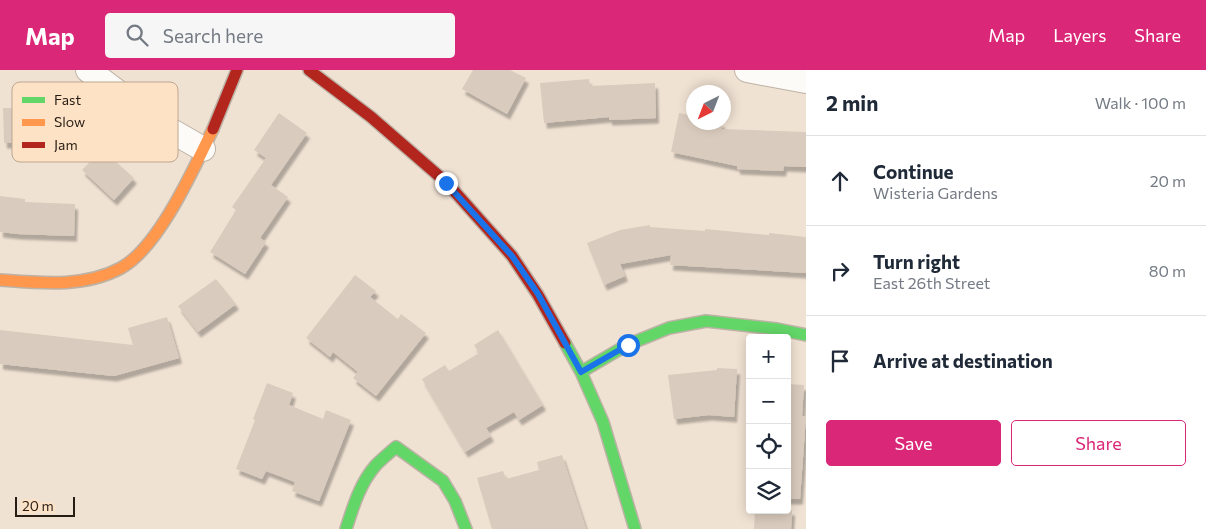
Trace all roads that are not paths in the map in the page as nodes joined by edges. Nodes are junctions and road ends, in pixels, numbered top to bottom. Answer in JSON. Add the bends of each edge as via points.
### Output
{"nodes":[{"id":1,"x":88,"y":70,"type":"edge"},
{"id":2,"x":238,"y":70,"type":"edge"},
{"id":3,"x":309,"y":70,"type":"edge"},
{"id":4,"x":747,"y":70,"type":"edge"},
{"id":5,"x":806,"y":81,"type":"edge"},
{"id":6,"x":104,"y":82,"type":"edge"},
{"id":7,"x":178,"y":134,"type":"edge"},
{"id":8,"x":203,"y":149,"type":"junction"},
{"id":9,"x":0,"y":280,"type":"edge"},
{"id":10,"x":806,"y":335,"type":"edge"},
{"id":11,"x":581,"y":372,"type":"junction"},
{"id":12,"x":346,"y":529,"type":"edge"},
{"id":13,"x":466,"y":529,"type":"edge"},
{"id":14,"x":635,"y":529,"type":"edge"}],
"edges":[{"from":1,"to":6,"type":"street"},
{"from":2,"to":8,"type":"street"},
{"from":3,"to":11,"type":"street","via":[[371,117],[446,183],[512,256],[538,294]]},
{"from":4,"to":5,"type":"street"},
{"from":7,"to":8,"type":"street"},
{"from":8,"to":9,"type":"street","via":[[164,221],[145,248],[122,267],[96,278],[67,282]]},
{"from":10,"to":11,"type":"street","via":[[706,322],[669,328],[628,345]]},
{"from":11,"to":14,"type":"street","via":[[603,422]]},
{"from":12,"to":13,"type":"street","via":[[364,483],[396,446],[443,481],[456,501]]}]}
